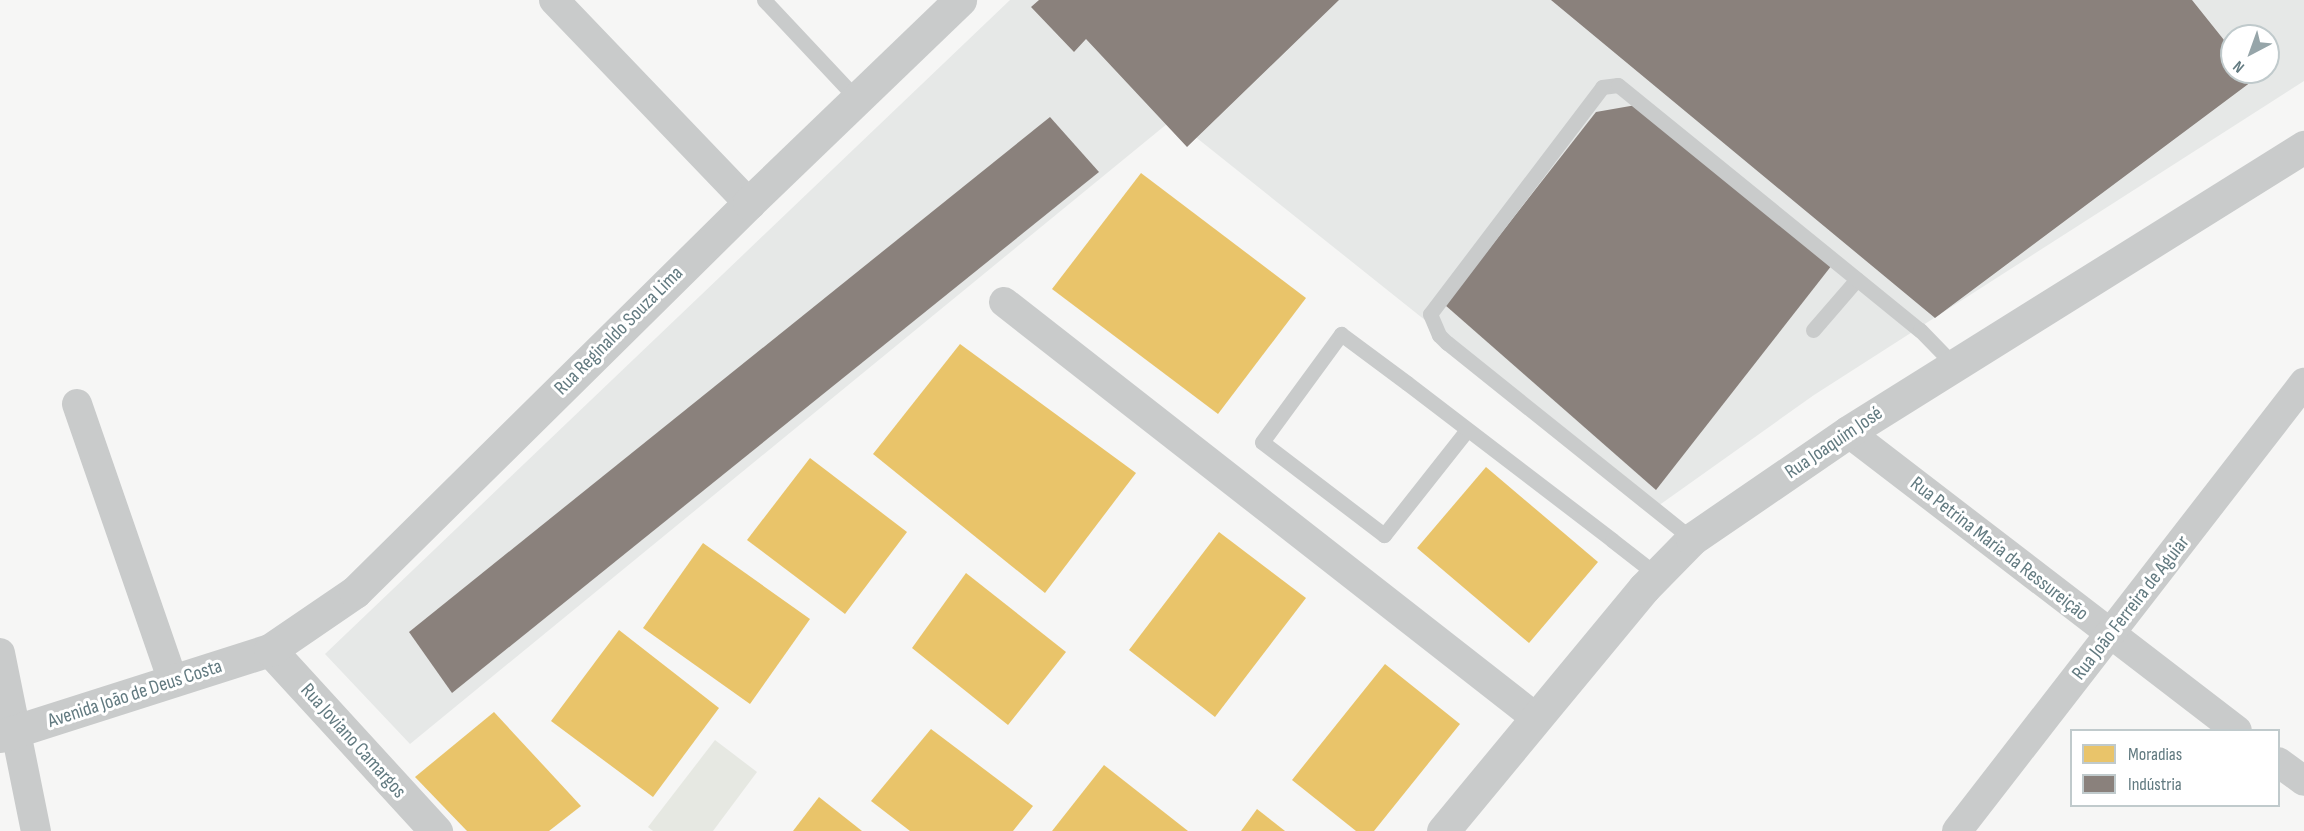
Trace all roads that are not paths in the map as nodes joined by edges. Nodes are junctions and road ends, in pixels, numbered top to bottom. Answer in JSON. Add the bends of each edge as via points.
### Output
{"nodes":[{"id":1,"x":554,"y":0,"type":"edge"},
{"id":2,"x":764,"y":0,"type":"edge"},
{"id":3,"x":960,"y":0,"type":"edge"},
{"id":4,"x":857,"y":99,"type":"junction"},
{"id":5,"x":2299,"y":157,"type":"edge"},
{"id":6,"x":749,"y":203,"type":"junction"},
{"id":7,"x":1857,"y":279,"type":"junction"},
{"id":8,"x":1004,"y":302,"type":"dead end"},
{"id":9,"x":1813,"y":330,"type":"dead end"},
{"id":10,"x":1954,"y":365,"type":"junction"},
{"id":11,"x":2304,"y":383,"type":"edge"},
{"id":12,"x":77,"y":404,"type":"dead end"},
{"id":13,"x":1467,"y":430,"type":"junction"},
{"id":14,"x":1848,"y":432,"type":"junction"},
{"id":15,"x":1692,"y":539,"type":"junction"},
{"id":16,"x":1657,"y":575,"type":"junction"},
{"id":17,"x":2111,"y":635,"type":"junction"},
{"id":18,"x":270,"y":650,"type":"junction"},
{"id":19,"x":0,"y":653,"type":"edge"},
{"id":20,"x":172,"y":682,"type":"junction"},
{"id":21,"x":1536,"y":718,"type":"junction"},
{"id":22,"x":2236,"y":729,"type":"edge"},
{"id":23,"x":8,"y":734,"type":"edge"},
{"id":24,"x":2280,"y":763,"type":"edge"},
{"id":25,"x":2304,"y":781,"type":"edge"},
{"id":26,"x":36,"y":831,"type":"edge"},
{"id":27,"x":435,"y":831,"type":"edge"},
{"id":28,"x":1443,"y":831,"type":"edge"},
{"id":29,"x":1957,"y":831,"type":"edge"}],
"edges":[{"from":1,"to":6,"type":"street"},
{"from":2,"to":4,"type":"lane"},
{"from":3,"to":4,"type":"street","name":"Rua Reginaldo Souza Lima"},
{"from":4,"to":6,"type":"street","name":"Rua Reginaldo Souza Lima"},
{"from":5,"to":10,"type":"street","name":"Rua Joaquim José"},
{"from":6,"to":18,"type":"street","name":"Rua Reginaldo Souza Lima","via":[[355,592]]},
{"from":7,"to":9,"type":"lane"},
{"from":7,"to":10,"type":"lane","via":[[1920,330]]},
{"from":7,"to":15,"type":"lane","via":[[1618,85],[1610,85],[1602,87],[1430,314],[1447,343]]},
{"from":8,"to":21,"type":"street"},
{"from":10,"to":14,"type":"street","name":"Rua Joaquim José"},
{"from":11,"to":17,"type":"street","name":"Rua João Ferreira de Aguiar"},
{"from":12,"to":20,"type":"street"},
{"from":13,"to":13,"type":"lane","via":[[1341,334],[1262,442],[1384,535]]},
{"from":13,"to":16,"type":"lane"},
{"from":14,"to":15,"type":"street","name":"Rua Joaquim José"},
{"from":14,"to":17,"type":"street","name":"Rua Petrina Maria da Ressureição"},
{"from":15,"to":16,"type":"street","name":"Rua Joaquim José"},
{"from":16,"to":21,"type":"street","name":"Rua Joaquim José"},
{"from":17,"to":22,"type":"street","name":"Rua Petrina Maria da Ressureição"},
{"from":17,"to":29,"type":"street","name":"Rua João Ferreira de Aguiar"},
{"from":18,"to":20,"type":"street","name":"Avenida João de Deus Costa"},
{"from":18,"to":27,"type":"street","name":"Rua Joviano Camargos"},
{"from":19,"to":23,"type":"street"},
{"from":20,"to":23,"type":"street","name":"Avenida João de Deus Costa"},
{"from":21,"to":28,"type":"street","name":"Rua Joaquim José"},
{"from":23,"to":26,"type":"street"},
{"from":24,"to":25,"type":"street"}]}
